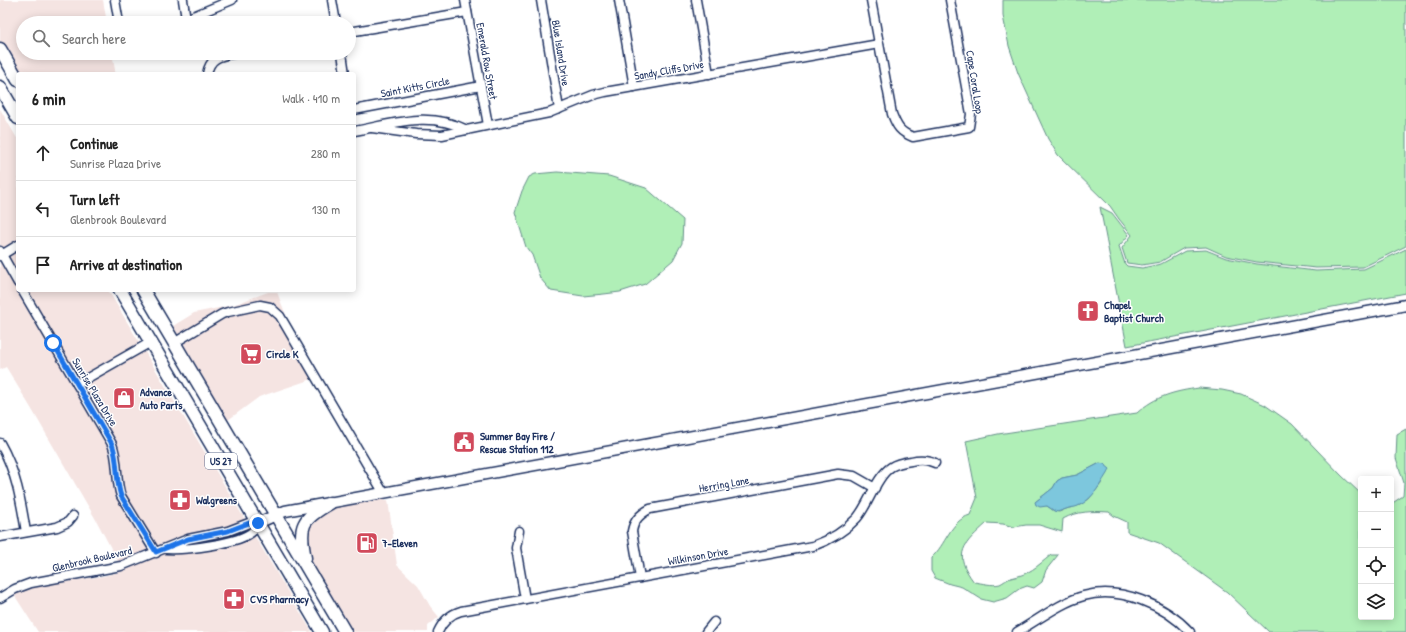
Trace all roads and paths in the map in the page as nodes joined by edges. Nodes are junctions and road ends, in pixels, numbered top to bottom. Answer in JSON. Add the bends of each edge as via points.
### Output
{"nodes":[{"id":1,"x":115,"y":0,"type":"edge"},
{"id":2,"x":183,"y":0,"type":"edge"},
{"id":3,"x":232,"y":0,"type":"edge"},
{"id":4,"x":332,"y":0,"type":"edge"},
{"id":5,"x":465,"y":0,"type":"edge"},
{"id":6,"x":541,"y":0,"type":"edge"},
{"id":7,"x":619,"y":0,"type":"edge"},
{"id":8,"x":696,"y":0,"type":"edge"},
{"id":9,"x":871,"y":0,"type":"edge"},
{"id":10,"x":950,"y":0,"type":"edge"},
{"id":11,"x":468,"y":12,"type":"junction"},
{"id":12,"x":118,"y":16,"type":"edge"},
{"id":13,"x":186,"y":16,"type":"edge"},
{"id":14,"x":193,"y":16,"type":"edge"},
{"id":15,"x":335,"y":16,"type":"edge"},
{"id":16,"x":356,"y":31,"type":"edge"},
{"id":17,"x":879,"y":44,"type":"junction"},
{"id":18,"x":0,"y":49,"type":"edge"},
{"id":19,"x":214,"y":60,"type":"edge"},
{"id":20,"x":343,"y":60,"type":"edge"},
{"id":21,"x":208,"y":72,"type":"edge"},
{"id":22,"x":345,"y":72,"type":"edge"},
{"id":23,"x":709,"y":74,"type":"junction"},
{"id":24,"x":16,"y":77,"type":"edge"},
{"id":25,"x":481,"y":86,"type":"junction"},
{"id":26,"x":0,"y":87,"type":"edge"},
{"id":27,"x":634,"y":87,"type":"junction"},
{"id":28,"x":559,"y":109,"type":"junction"},
{"id":29,"x":356,"y":110,"type":"edge"},
{"id":30,"x":16,"y":115,"type":"edge"},
{"id":31,"x":425,"y":120,"type":"junction"},
{"id":32,"x":488,"y":125,"type":"junction"},
{"id":33,"x":372,"y":128,"type":"junction"},
{"id":34,"x":467,"y":130,"type":"junction"},
{"id":35,"x":356,"y":131,"type":"edge"},
{"id":36,"x":423,"y":135,"type":"junction"},
{"id":37,"x":16,"y":246,"type":"edge"},
{"id":38,"x":1,"y":254,"type":"edge"},
{"id":39,"x":16,"y":280,"type":"edge"},
{"id":40,"x":23,"y":292,"type":"edge"},
{"id":41,"x":121,"y":292,"type":"edge"},
{"id":42,"x":144,"y":292,"type":"edge"},
{"id":43,"x":1406,"y":305,"type":"edge"},
{"id":44,"x":151,"y":342,"type":"junction"},
{"id":45,"x":174,"y":343,"type":"junction"},
{"id":46,"x":77,"y":384,"type":"junction"},
{"id":47,"x":0,"y":443,"type":"edge"},
{"id":48,"x":935,"y":463,"type":"dead end"},
{"id":49,"x":875,"y":488,"type":"junction"},
{"id":50,"x":383,"y":492,"type":"junction"},
{"id":51,"x":330,"y":502,"type":"junction"},
{"id":52,"x":275,"y":514,"type":"junction"},
{"id":53,"x":73,"y":516,"type":"dead end"},
{"id":54,"x":258,"y":523,"type":"junction"},
{"id":55,"x":519,"y":531,"type":"dead end"},
{"id":56,"x":26,"y":532,"type":"junction"},
{"id":57,"x":0,"y":537,"type":"edge"},
{"id":58,"x":156,"y":552,"type":"junction"},
{"id":59,"x":306,"y":567,"type":"junction"},
{"id":60,"x":640,"y":578,"type":"junction"},
{"id":61,"x":0,"y":598,"type":"edge"},
{"id":62,"x":525,"y":599,"type":"junction"},
{"id":63,"x":714,"y":622,"type":"dead end"},
{"id":64,"x":322,"y":632,"type":"edge"},
{"id":65,"x":345,"y":632,"type":"edge"},
{"id":66,"x":438,"y":632,"type":"edge"},
{"id":67,"x":706,"y":632,"type":"edge"},
{"id":68,"x":1017,"y":632,"type":"edge"},
{"id":69,"x":1190,"y":632,"type":"edge"}],
"edges":[{"from":1,"to":12,"type":"street"},
{"from":2,"to":13,"type":"street"},
{"from":3,"to":14,"type":"street"},
{"from":4,"to":15,"type":"street"},
{"from":5,"to":11,"type":"street","name":"Emerald Row Street"},
{"from":6,"to":28,"type":"street","name":"Blue Island Drive"},
{"from":7,"to":27,"type":"street"},
{"from":8,"to":23,"type":"street"},
{"from":9,"to":17,"type":"street"},
{"from":10,"to":17,"type":"street","name":"Cape Coral Loop","via":[[970,114],[969,127],[913,137],[905,134],[897,126],[892,114]]},
{"from":11,"to":16,"type":"street"},
{"from":11,"to":25,"type":"street","name":"Emerald Row Street"},
{"from":17,"to":23,"type":"street","name":"Sandy Cliffs Drive"},
{"from":18,"to":24,"type":"highway"},
{"from":19,"to":21,"type":"street"},
{"from":20,"to":22,"type":"street"},
{"from":23,"to":27,"type":"street","name":"Sandy Cliffs Drive"},
{"from":25,"to":29,"type":"street","name":"Saint Kitts Circle"},
{"from":25,"to":32,"type":"street","name":"Emerald Row Street"},
{"from":26,"to":30,"type":"highway"},
{"from":27,"to":28,"type":"street","name":"Sandy Cliffs Drive","via":[[593,95]]},
{"from":28,"to":32,"type":"street","name":"Sandy Cliffs Drive"},
{"from":31,"to":33,"type":"street","name":"Sandy Cliffs Drive","via":[[411,119]]},
{"from":31,"to":34,"type":"street","name":"Sandy Cliffs Drive","via":[[455,124]]},
{"from":31,"to":36,"type":"street","via":[[426,129]]},
{"from":32,"to":34,"type":"street","name":"Sandy Cliffs Drive"},
{"from":33,"to":35,"type":"street","name":"Sandy Cliffs Drive"},
{"from":33,"to":36,"type":"street","name":"Sandy Cliffs Drive"},
{"from":34,"to":36,"type":"street","name":"Sandy Cliffs Drive","via":[[442,135]]},
{"from":37,"to":38,"type":"street"},
{"from":38,"to":39,"type":"street"},
{"from":40,"to":46,"type":"street","name":"Sunrise Plaza Drive"},
{"from":41,"to":44,"type":"highway","number":"US 27"},
{"from":42,"to":45,"type":"highway","number":"US 27"},
{"from":43,"to":50,"type":"main road"},
{"from":44,"to":46,"type":"street"},
{"from":44,"to":54,"type":"highway","number":"US 27"},
{"from":45,"to":50,"type":"street","via":[[222,314],[254,306],[270,308],[280,316]]},
{"from":45,"to":52,"type":"highway","number":"US 27"},
{"from":46,"to":58,"type":"street","name":"Sunrise Plaza Drive","via":[[115,450],[121,496]]},
{"from":47,"to":56,"type":"street","via":[[16,478]]},
{"from":48,"to":49,"type":"street","name":"Wilkinson Drive","via":[[924,459],[896,465],[883,475]]},
{"from":49,"to":60,"type":"street","name":"Wilkinson Drive","via":[[862,511],[852,522],[836,536],[820,544]]},
{"from":49,"to":60,"type":"street","name":"Herring Lane","via":[[854,476],[842,474],[650,509],[638,518],[632,531]]},
{"from":50,"to":51,"type":"main road"},
{"from":51,"to":52,"type":"main road"},
{"from":51,"to":59,"type":"highway","via":[[315,512],[304,524],[302,543]]},
{"from":52,"to":54,"type":"main road"},
{"from":52,"to":59,"type":"highway","number":"US 27"},
{"from":53,"to":56,"type":"street","via":[[61,526]]},
{"from":54,"to":58,"type":"street","name":"Glenbrook Boulevard","via":[[249,523],[228,531],[188,539]]},
{"from":54,"to":64,"type":"highway","number":"US 27"},
{"from":55,"to":62,"type":"street","via":[[516,548]]},
{"from":56,"to":57,"type":"street"},
{"from":58,"to":61,"type":"street","name":"Glenbrook Boulevard","via":[[121,566],[25,585]]},
{"from":59,"to":65,"type":"highway","number":"US 27"},
{"from":60,"to":62,"type":"street","name":"Wilkinson Drive"},
{"from":62,"to":66,"type":"street","name":"Wilkinson Drive","via":[[456,613],[446,620]]},
{"from":63,"to":67,"type":"street"},
{"from":68,"to":69,"type":"street","via":[[1067,602],[1100,592],[1120,594],[1149,604],[1171,615]]}]}
